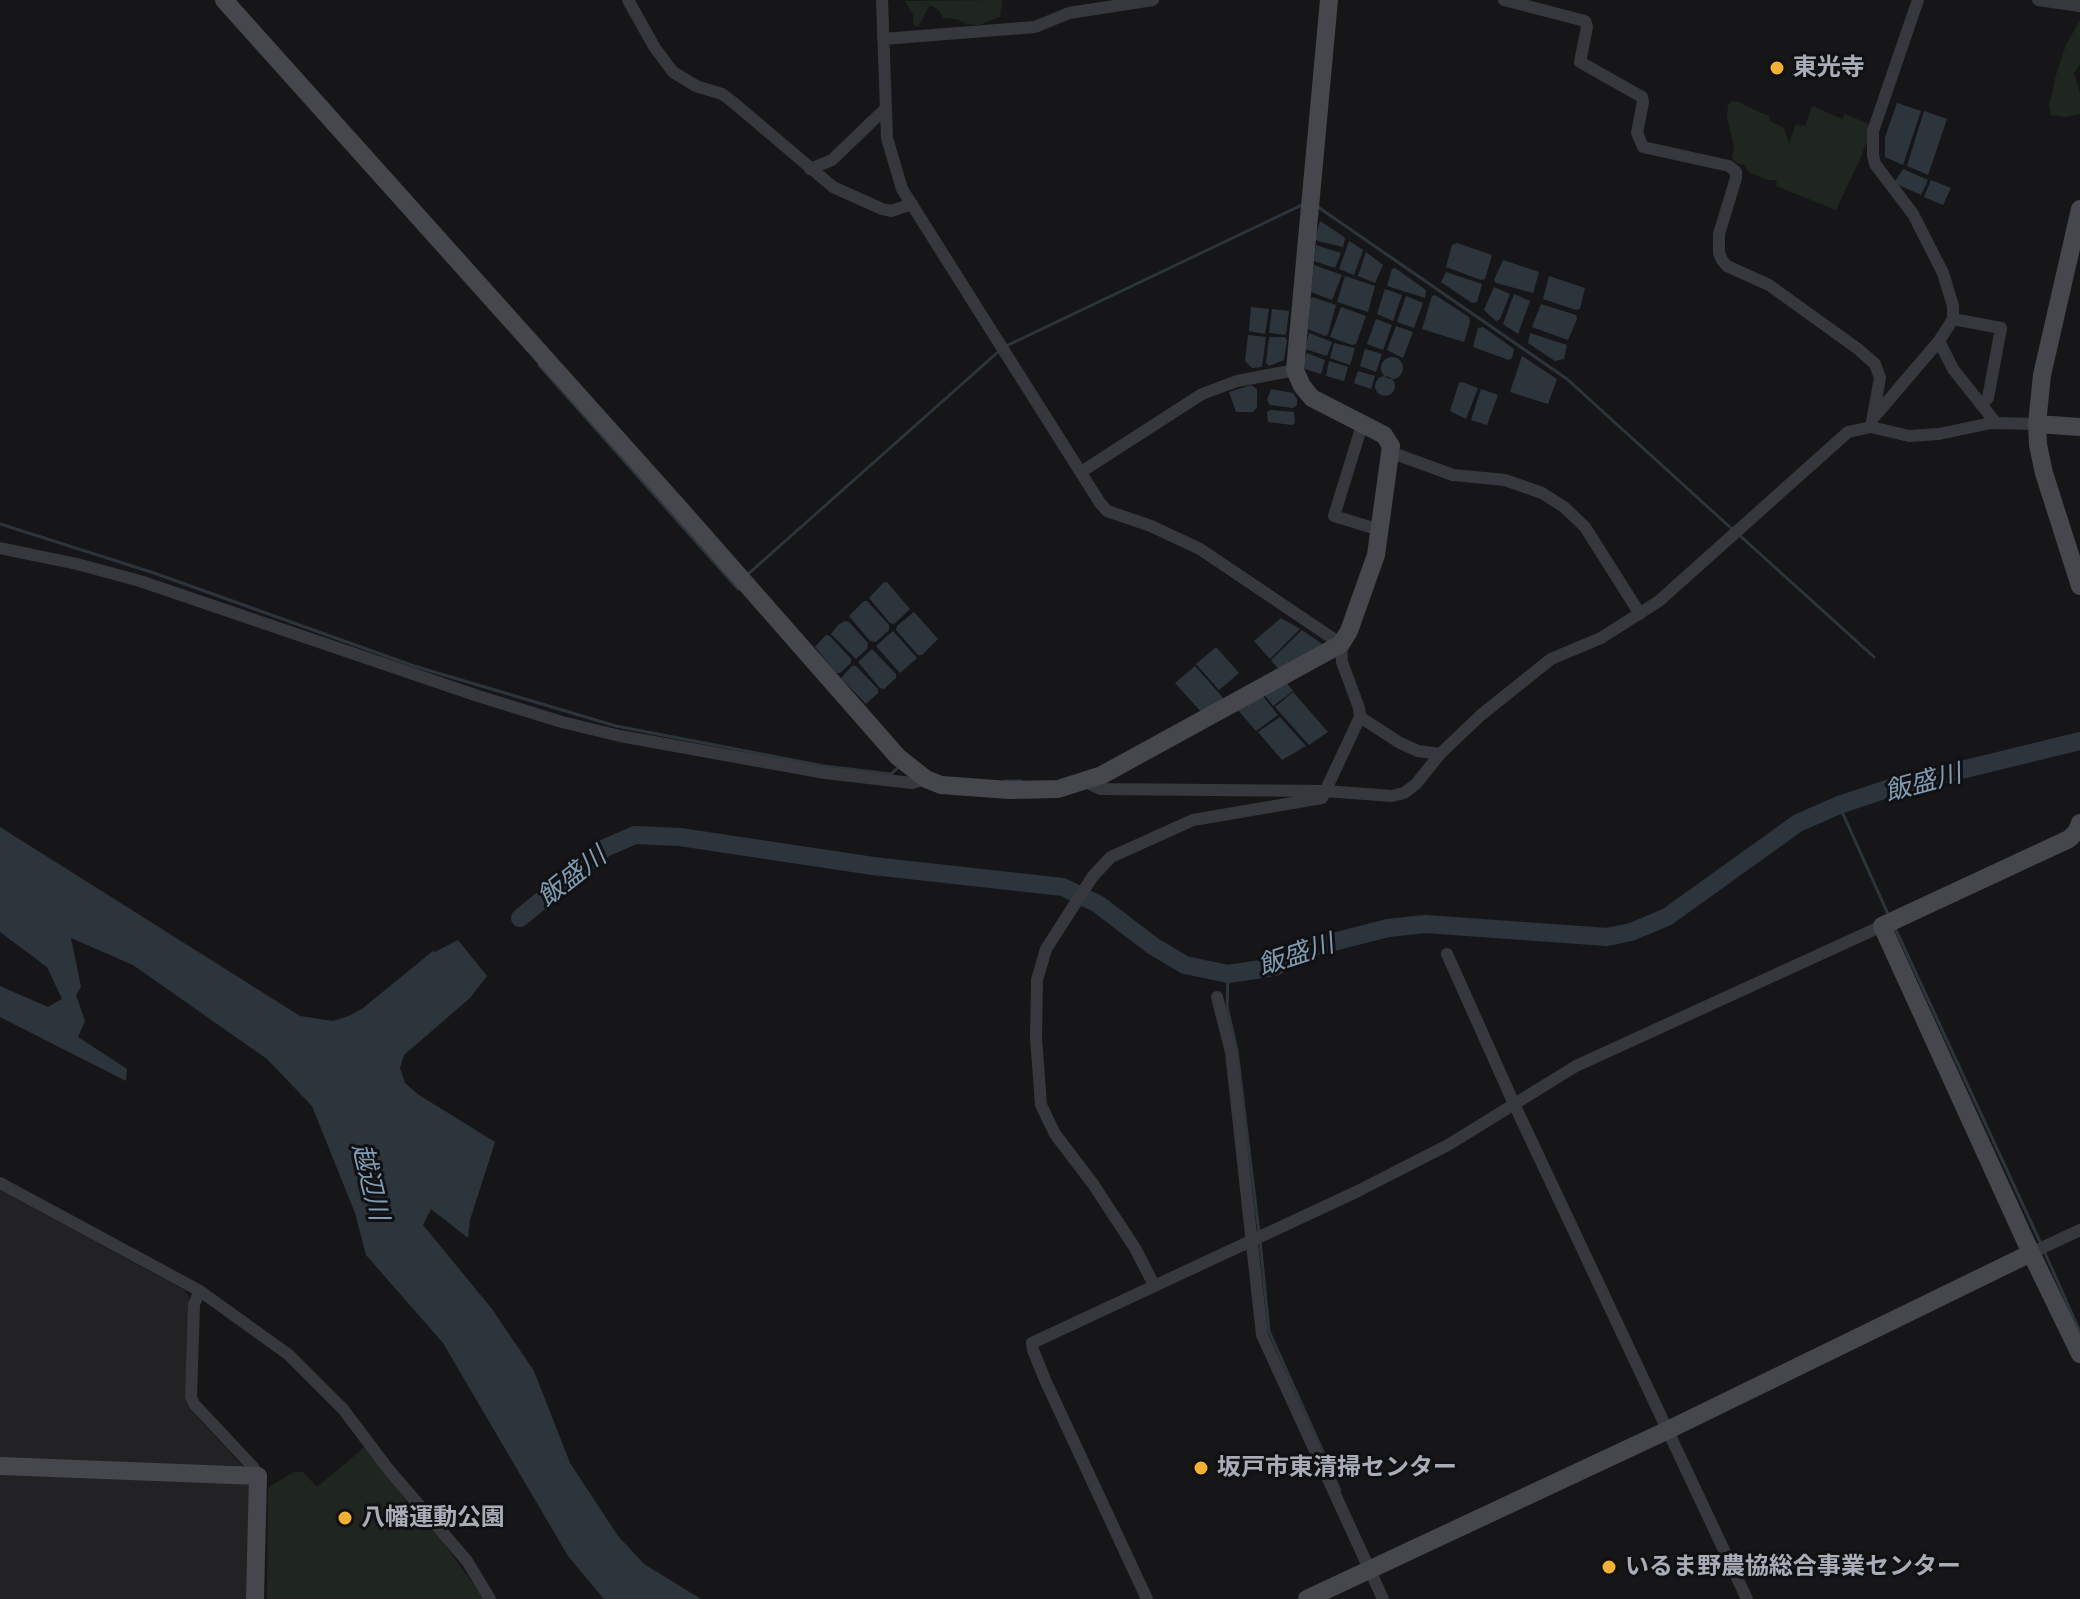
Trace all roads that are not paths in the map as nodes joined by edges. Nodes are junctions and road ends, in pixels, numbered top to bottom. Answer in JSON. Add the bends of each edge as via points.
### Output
{"nodes":[{"id":1,"x":224,"y":0,"type":"edge"},
{"id":2,"x":882,"y":0,"type":"edge"},
{"id":3,"x":1153,"y":0,"type":"edge"},
{"id":4,"x":1329,"y":0,"type":"edge"},
{"id":5,"x":1504,"y":0,"type":"edge"},
{"id":6,"x":1918,"y":0,"type":"edge"},
{"id":7,"x":2038,"y":0,"type":"edge"},
{"id":8,"x":634,"y":1,"type":"edge"},
{"id":9,"x":2080,"y":6,"type":"edge"},
{"id":10,"x":883,"y":39,"type":"junction"},
{"id":11,"x":886,"y":108,"type":"junction"},
{"id":12,"x":810,"y":169,"type":"junction"},
{"id":13,"x":912,"y":204,"type":"junction"},
{"id":14,"x":2080,"y":209,"type":"edge"},
{"id":15,"x":1953,"y":319,"type":"junction"},
{"id":16,"x":1939,"y":341,"type":"junction"},
{"id":17,"x":1295,"y":370,"type":"junction"},
{"id":18,"x":1981,"y":405,"type":"junction"},
{"id":19,"x":1363,"y":422,"type":"junction"},
{"id":20,"x":1873,"y":422,"type":"junction"},
{"id":21,"x":1996,"y":423,"type":"junction"},
{"id":22,"x":2037,"y":424,"type":"junction"},
{"id":23,"x":2080,"y":427,"type":"edge"},
{"id":24,"x":1390,"y":452,"type":"junction"},
{"id":25,"x":1081,"y":472,"type":"junction"},
{"id":26,"x":1380,"y":530,"type":"junction"},
{"id":27,"x":0,"y":548,"type":"edge"},
{"id":28,"x":2080,"y":586,"type":"edge"},
{"id":29,"x":1640,"y":614,"type":"junction"},
{"id":30,"x":1341,"y":644,"type":"junction"},
{"id":31,"x":1360,"y":717,"type":"junction"},
{"id":32,"x":1440,"y":754,"type":"junction"},
{"id":33,"x":926,"y":779,"type":"junction"},
{"id":34,"x":1084,"y":781,"type":"junction"},
{"id":35,"x":1325,"y":791,"type":"junction"},
{"id":36,"x":2080,"y":823,"type":"edge"},
{"id":37,"x":1882,"y":926,"type":"junction"},
{"id":38,"x":1447,"y":954,"type":"dead end"},
{"id":39,"x":1217,"y":997,"type":"dead end"},
{"id":40,"x":1515,"y":1106,"type":"junction"},
{"id":41,"x":0,"y":1183,"type":"edge"},
{"id":42,"x":2080,"y":1230,"type":"edge"},
{"id":43,"x":1253,"y":1240,"type":"junction"},
{"id":44,"x":2034,"y":1252,"type":"junction"},
{"id":45,"x":1154,"y":1285,"type":"junction"},
{"id":46,"x":200,"y":1291,"type":"junction"},
{"id":47,"x":2080,"y":1354,"type":"edge"},
{"id":48,"x":1668,"y":1430,"type":"junction"},
{"id":49,"x":0,"y":1466,"type":"edge"},
{"id":50,"x":258,"y":1476,"type":"junction"},
{"id":51,"x":1370,"y":1571,"type":"junction"},
{"id":52,"x":255,"y":1599,"type":"edge"},
{"id":53,"x":490,"y":1599,"type":"edge"},
{"id":54,"x":1147,"y":1599,"type":"edge"},
{"id":55,"x":1307,"y":1599,"type":"edge"},
{"id":56,"x":1383,"y":1599,"type":"edge"},
{"id":57,"x":1747,"y":1599,"type":"edge"}],
"edges":[{"from":1,"to":33,"type":"street","via":[[898,757]]},
{"from":2,"to":10,"type":"street"},
{"from":3,"to":10,"type":"street","via":[[1069,13],[1035,27]]},
{"from":4,"to":17,"type":"street"},
{"from":5,"to":20,"type":"street","via":[[1585,21],[1580,62],[1642,97],[1637,133],[1643,147],[1733,168],[1736,178],[1718,245],[1722,260],[1769,285],[1875,364],[1880,378]]},
{"from":6,"to":15,"type":"street","via":[[1873,131],[1873,155],[1913,214],[1943,273]]},
{"from":7,"to":9,"type":"street"},
{"from":8,"to":12,"type":"street","via":[[655,48],[673,72],[722,94]]},
{"from":10,"to":11,"type":"street"},
{"from":11,"to":12,"type":"street","via":[[832,160]]},
{"from":11,"to":13,"type":"street","via":[[893,162]]},
{"from":12,"to":13,"type":"street","via":[[850,197],[882,209]]},
{"from":13,"to":25,"type":"street"},
{"from":14,"to":22,"type":"street","via":[[2042,375]]},
{"from":15,"to":16,"type":"street"},
{"from":15,"to":18,"type":"street","via":[[2001,328],[1988,398]]},
{"from":16,"to":18,"type":"street"},
{"from":16,"to":20,"type":"street"},
{"from":17,"to":19,"type":"street","via":[[1312,398]]},
{"from":17,"to":25,"type":"street","via":[[1202,394]]},
{"from":18,"to":21,"type":"street"},
{"from":19,"to":24,"type":"street","via":[[1384,435]]},
{"from":19,"to":26,"type":"street","via":[[1334,516]]},
{"from":20,"to":21,"type":"street","via":[[1909,436]]},
{"from":20,"to":29,"type":"street","via":[[1833,443]]},
{"from":21,"to":22,"type":"street"},
{"from":22,"to":23,"type":"street"},
{"from":22,"to":28,"type":"street","via":[[2044,473]]},
{"from":24,"to":26,"type":"street"},
{"from":24,"to":29,"type":"street","via":[[1453,475],[1526,485],[1553,500],[1585,527]]},
{"from":25,"to":30,"type":"street","via":[[1107,511],[1200,549]]},
{"from":26,"to":30,"type":"street","via":[[1371,574]]},
{"from":27,"to":33,"type":"street","via":[[140,581],[562,722],[825,773],[912,783]]},
{"from":29,"to":32,"type":"street","via":[[1551,659]]},
{"from":30,"to":31,"type":"street"},
{"from":30,"to":34,"type":"street"},
{"from":31,"to":32,"type":"street","via":[[1400,743]]},
{"from":31,"to":35,"type":"street"},
{"from":32,"to":35,"type":"street","via":[[1404,793]]},
{"from":33,"to":34,"type":"street","via":[[954,788],[1009,790],[1058,789]]},
{"from":34,"to":35,"type":"street","via":[[1100,789]]},
{"from":35,"to":45,"type":"street","via":[[1322,798],[1185,823],[1111,857],[1046,949],[1037,980],[1041,1105]]},
{"from":36,"to":37,"type":"street","via":[[2069,839]]},
{"from":37,"to":40,"type":"street","via":[[1576,1066]]},
{"from":37,"to":44,"type":"street"},
{"from":38,"to":40,"type":"street"},
{"from":39,"to":43,"type":"street","via":[[1231,1052]]},
{"from":40,"to":43,"type":"street","via":[[1448,1145]]},
{"from":40,"to":48,"type":"street"},
{"from":41,"to":46,"type":"street"},
{"from":42,"to":44,"type":"street"},
{"from":43,"to":45,"type":"street"},
{"from":43,"to":51,"type":"street","via":[[1262,1335]]},
{"from":44,"to":47,"type":"street"},
{"from":44,"to":48,"type":"street"},
{"from":45,"to":54,"type":"street","via":[[1032,1343]]},
{"from":46,"to":50,"type":"street","via":[[194,1304],[191,1397]]},
{"from":46,"to":53,"type":"street","via":[[269,1339],[322,1385],[467,1561]]},
{"from":48,"to":51,"type":"street"},
{"from":48,"to":57,"type":"street"},
{"from":49,"to":50,"type":"street"},
{"from":50,"to":52,"type":"street"},
{"from":51,"to":55,"type":"street"},
{"from":51,"to":56,"type":"street"}]}
